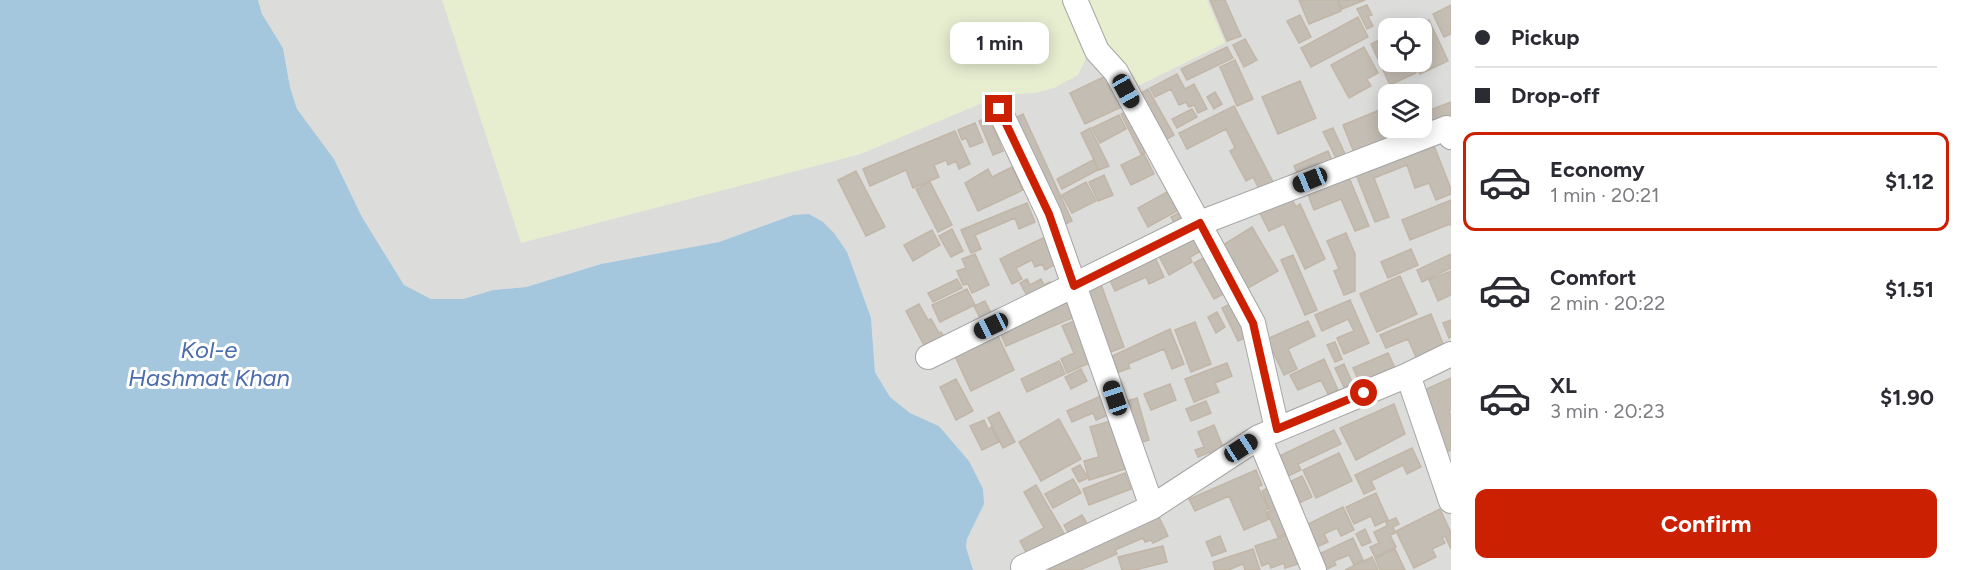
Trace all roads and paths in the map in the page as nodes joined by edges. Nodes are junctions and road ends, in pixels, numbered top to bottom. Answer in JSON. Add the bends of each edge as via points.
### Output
{"nodes":[{"id":1,"x":1075,"y":0,"type":"edge"},
{"id":2,"x":999,"y":109,"type":"dead end"},
{"id":3,"x":1451,"y":137,"type":"edge"},
{"id":4,"x":1200,"y":223,"type":"junction"},
{"id":5,"x":1074,"y":286,"type":"junction"},
{"id":6,"x":1451,"y":354,"type":"edge"},
{"id":7,"x":928,"y":357,"type":"dead end"},
{"id":8,"x":1408,"y":375,"type":"junction"},
{"id":9,"x":1268,"y":433,"type":"junction"},
{"id":10,"x":1451,"y":501,"type":"edge"},
{"id":11,"x":1152,"y":507,"type":"junction"},
{"id":12,"x":1023,"y":567,"type":"dead end"},
{"id":13,"x":1314,"y":570,"type":"edge"}],
"edges":[{"from":1,"to":4,"type":"street","via":[[1097,51],[1116,72]]},
{"from":2,"to":5,"type":"street","via":[[1049,214]]},
{"from":3,"to":4,"type":"street","via":[[1447,128]]},
{"from":4,"to":5,"type":"street"},
{"from":4,"to":9,"type":"street","via":[[1253,323]]},
{"from":5,"to":7,"type":"street"},
{"from":5,"to":11,"type":"street"},
{"from":6,"to":8,"type":"street"},
{"from":8,"to":9,"type":"street"},
{"from":8,"to":10,"type":"street"},
{"from":9,"to":11,"type":"street"},
{"from":9,"to":13,"type":"street"},
{"from":11,"to":12,"type":"street"}]}
